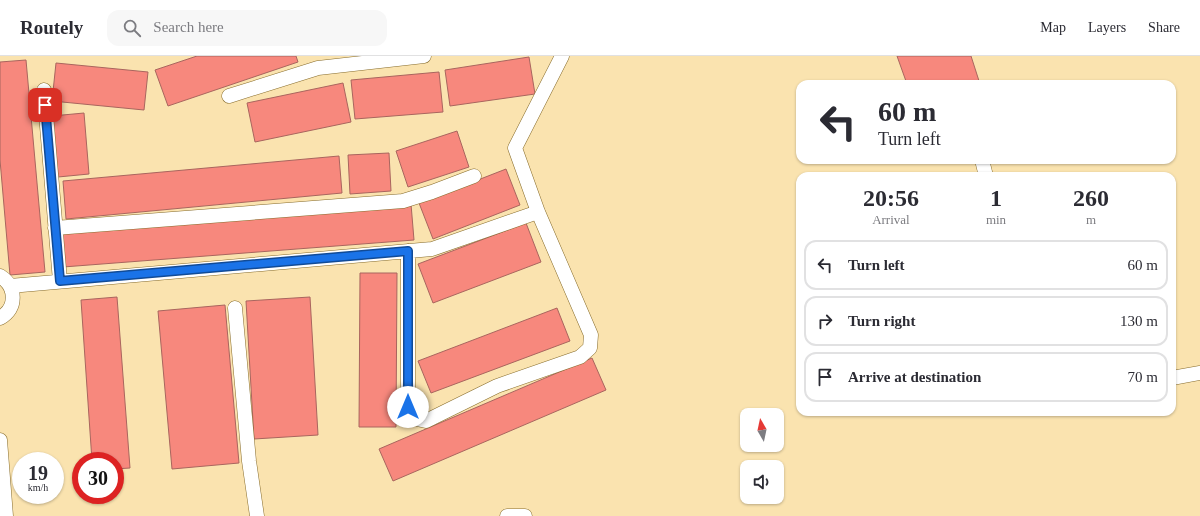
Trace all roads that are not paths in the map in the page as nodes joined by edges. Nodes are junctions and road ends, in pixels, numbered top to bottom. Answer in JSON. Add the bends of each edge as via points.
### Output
{"nodes":[{"id":1,"x":424,"y":56,"type":"edge"},
{"id":2,"x":562,"y":56,"type":"edge"},
{"id":3,"x":44,"y":90,"type":"dead end"},
{"id":4,"x":229,"y":96,"type":"dead end"},
{"id":5,"x":474,"y":176,"type":"dead end"},
{"id":6,"x":538,"y":212,"type":"junction"},
{"id":7,"x":55,"y":228,"type":"junction"},
{"id":8,"x":408,"y":251,"type":"junction"},
{"id":9,"x":5,"y":281,"type":"edge"},
{"id":10,"x":60,"y":281,"type":"junction"},
{"id":11,"x":235,"y":308,"type":"dead end"},
{"id":12,"x":0,"y":318,"type":"edge"},
{"id":13,"x":1200,"y":373,"type":"edge"},
{"id":14,"x":1176,"y":377,"type":"edge"},
{"id":15,"x":0,"y":440,"type":"edge"},
{"id":16,"x":6,"y":516,"type":"edge"},
{"id":17,"x":257,"y":516,"type":"edge"},
{"id":18,"x":507,"y":516,"type":"edge"},
{"id":19,"x":525,"y":516,"type":"edge"}],
"edges":[{"from":1,"to":4,"type":"street","via":[[318,68]]},
{"from":2,"to":6,"type":"street","via":[[516,148]]},
{"from":3,"to":7,"type":"street"},
{"from":5,"to":7,"type":"street","via":[[403,201]]},
{"from":6,"to":8,"type":"street","via":[[432,249]]},
{"from":6,"to":8,"type":"street","via":[[591,335],[590,348],[580,357],[497,386],[426,421],[412,418],[408,407]]},
{"from":7,"to":10,"type":"street"},
{"from":8,"to":10,"type":"street"},
{"from":9,"to":10,"type":"street"},
{"from":9,"to":12,"type":"street","via":[[13,293],[13,301],[6,314]]},
{"from":11,"to":17,"type":"street","via":[[249,461]]},
{"from":13,"to":14,"type":"street"},
{"from":15,"to":16,"type":"street"},
{"from":18,"to":19,"type":"street"}]}
